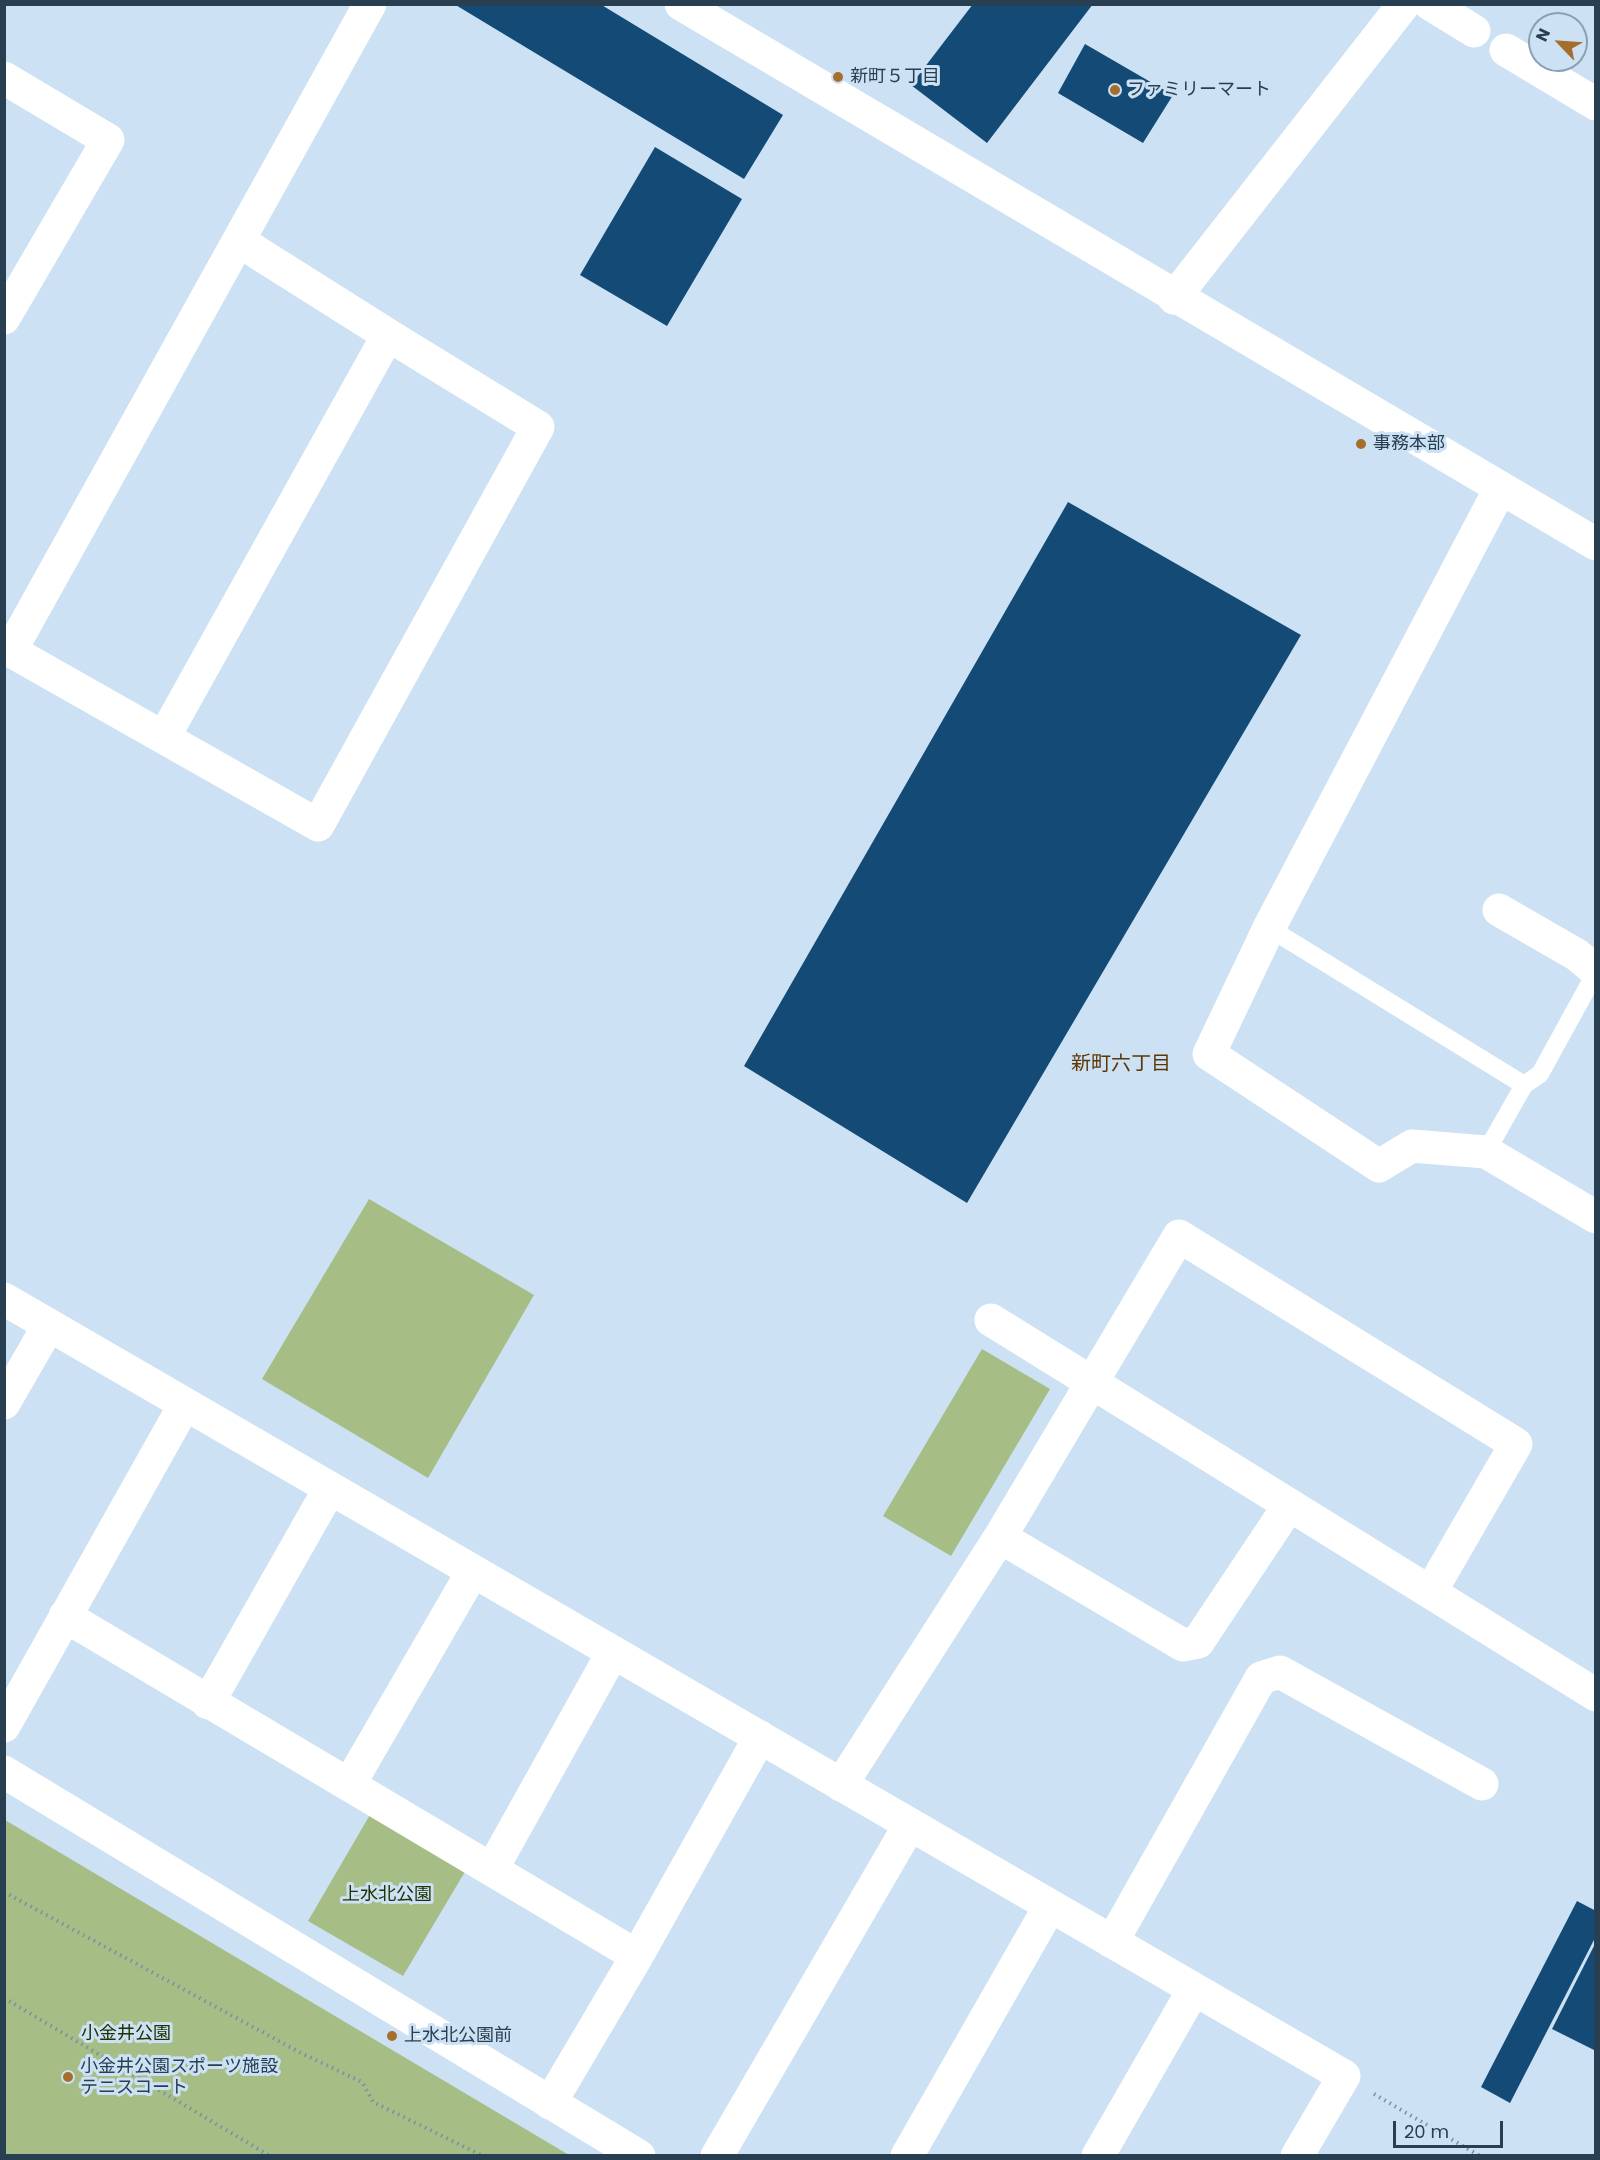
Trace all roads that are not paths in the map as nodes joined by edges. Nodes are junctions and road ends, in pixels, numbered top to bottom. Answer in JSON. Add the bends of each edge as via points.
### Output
{"nodes":[{"id":1,"x":370,"y":4,"type":"edge"},
{"id":2,"x":681,"y":4,"type":"edge"},
{"id":3,"x":1404,"y":4,"type":"edge"},
{"id":4,"x":1430,"y":4,"type":"edge"},
{"id":5,"x":1474,"y":31,"type":"dead end"},
{"id":6,"x":1506,"y":50,"type":"dead end"},
{"id":7,"x":4,"y":78,"type":"edge"},
{"id":8,"x":1596,"y":104,"type":"edge"},
{"id":9,"x":238,"y":241,"type":"junction"},
{"id":10,"x":1174,"y":298,"type":"junction"},
{"id":11,"x":4,"y":318,"type":"edge"},
{"id":12,"x":388,"y":334,"type":"junction"},
{"id":13,"x":1500,"y":489,"type":"junction"},
{"id":14,"x":1596,"y":544,"type":"edge"},
{"id":15,"x":8,"y":648,"type":"edge"},
{"id":16,"x":164,"y":737,"type":"junction"},
{"id":17,"x":1499,"y":910,"type":"dead end"},
{"id":18,"x":1269,"y":928,"type":"junction"},
{"id":19,"x":1596,"y":972,"type":"edge"},
{"id":20,"x":1524,"y":1085,"type":"junction"},
{"id":21,"x":1486,"y":1152,"type":"junction"},
{"id":22,"x":1596,"y":1218,"type":"edge"},
{"id":23,"x":4,"y":1299,"type":"edge"},
{"id":24,"x":991,"y":1320,"type":"dead end"},
{"id":25,"x":49,"y":1325,"type":"junction"},
{"id":26,"x":1092,"y":1383,"type":"junction"},
{"id":27,"x":4,"y":1403,"type":"edge"},
{"id":28,"x":185,"y":1404,"type":"junction"},
{"id":29,"x":330,"y":1488,"type":"junction"},
{"id":30,"x":1288,"y":1507,"type":"junction"},
{"id":31,"x":1000,"y":1537,"type":"junction"},
{"id":32,"x":473,"y":1571,"type":"junction"},
{"id":33,"x":1431,"y":1591,"type":"junction"},
{"id":34,"x":65,"y":1616,"type":"junction"},
{"id":35,"x":613,"y":1652,"type":"junction"},
{"id":36,"x":1596,"y":1695,"type":"edge"},
{"id":37,"x":208,"y":1703,"type":"junction"},
{"id":38,"x":4,"y":1726,"type":"edge"},
{"id":39,"x":760,"y":1737,"type":"junction"},
{"id":40,"x":4,"y":1772,"type":"edge"},
{"id":41,"x":1482,"y":1784,"type":"dead end"},
{"id":42,"x":349,"y":1785,"type":"junction"},
{"id":43,"x":841,"y":1785,"type":"junction"},
{"id":44,"x":909,"y":1826,"type":"junction"},
{"id":45,"x":492,"y":1869,"type":"junction"},
{"id":46,"x":1050,"y":1906,"type":"junction"},
{"id":47,"x":1112,"y":1942,"type":"junction"},
{"id":48,"x":637,"y":1956,"type":"junction"},
{"id":49,"x":1194,"y":1989,"type":"junction"},
{"id":50,"x":550,"y":2103,"type":"junction"},
{"id":51,"x":639,"y":2156,"type":"edge"},
{"id":52,"x":717,"y":2156,"type":"edge"},
{"id":53,"x":907,"y":2156,"type":"edge"},
{"id":54,"x":1098,"y":2156,"type":"edge"},
{"id":55,"x":1298,"y":2156,"type":"edge"}],
"edges":[{"from":1,"to":9,"type":"street"},
{"from":2,"to":10,"type":"street"},
{"from":3,"to":10,"type":"street"},
{"from":4,"to":5,"type":"street"},
{"from":6,"to":8,"type":"street"},
{"from":7,"to":11,"type":"street","via":[[108,140]]},
{"from":9,"to":12,"type":"street"},
{"from":9,"to":15,"type":"street"},
{"from":10,"to":13,"type":"street"},
{"from":12,"to":16,"type":"street"},
{"from":12,"to":16,"type":"street","via":[[538,427],[324,815],[318,825]]},
{"from":13,"to":14,"type":"street"},
{"from":13,"to":18,"type":"street"},
{"from":15,"to":16,"type":"street"},
{"from":17,"to":19,"type":"street","via":[[1577,955]]},
{"from":18,"to":20,"type":"lane"},
{"from":18,"to":21,"type":"street","via":[[1209,1054],[1379,1166],[1412,1146]]},
{"from":19,"to":20,"type":"lane","via":[[1540,1074]]},
{"from":20,"to":21,"type":"lane"},
{"from":21,"to":22,"type":"street"},
{"from":23,"to":25,"type":"street"},
{"from":24,"to":26,"type":"street"},
{"from":25,"to":27,"type":"street"},
{"from":25,"to":28,"type":"street"},
{"from":26,"to":30,"type":"street"},
{"from":26,"to":31,"type":"street"},
{"from":26,"to":33,"type":"street","via":[[1179,1236],[1516,1444]]},
{"from":28,"to":29,"type":"street"},
{"from":28,"to":34,"type":"street"},
{"from":29,"to":32,"type":"street"},
{"from":29,"to":37,"type":"street"},
{"from":30,"to":31,"type":"street","via":[[1198,1642],[1183,1645]]},
{"from":30,"to":33,"type":"street"},
{"from":31,"to":43,"type":"street"},
{"from":32,"to":35,"type":"street"},
{"from":32,"to":42,"type":"street"},
{"from":33,"to":36,"type":"street"},
{"from":34,"to":37,"type":"street"},
{"from":34,"to":38,"type":"street"},
{"from":35,"to":39,"type":"street"},
{"from":35,"to":45,"type":"street"},
{"from":37,"to":42,"type":"street"},
{"from":39,"to":43,"type":"street"},
{"from":39,"to":48,"type":"street"},
{"from":40,"to":50,"type":"street"},
{"from":41,"to":47,"type":"street","via":[[1280,1672],[1261,1678]]},
{"from":42,"to":45,"type":"street"},
{"from":43,"to":44,"type":"street"},
{"from":44,"to":46,"type":"street"},
{"from":44,"to":52,"type":"street"},
{"from":45,"to":48,"type":"street"},
{"from":46,"to":47,"type":"street"},
{"from":46,"to":53,"type":"street"},
{"from":47,"to":49,"type":"street"},
{"from":48,"to":50,"type":"street"},
{"from":49,"to":54,"type":"street"},
{"from":49,"to":55,"type":"street","via":[[1344,2076]]},
{"from":50,"to":51,"type":"street"}]}
